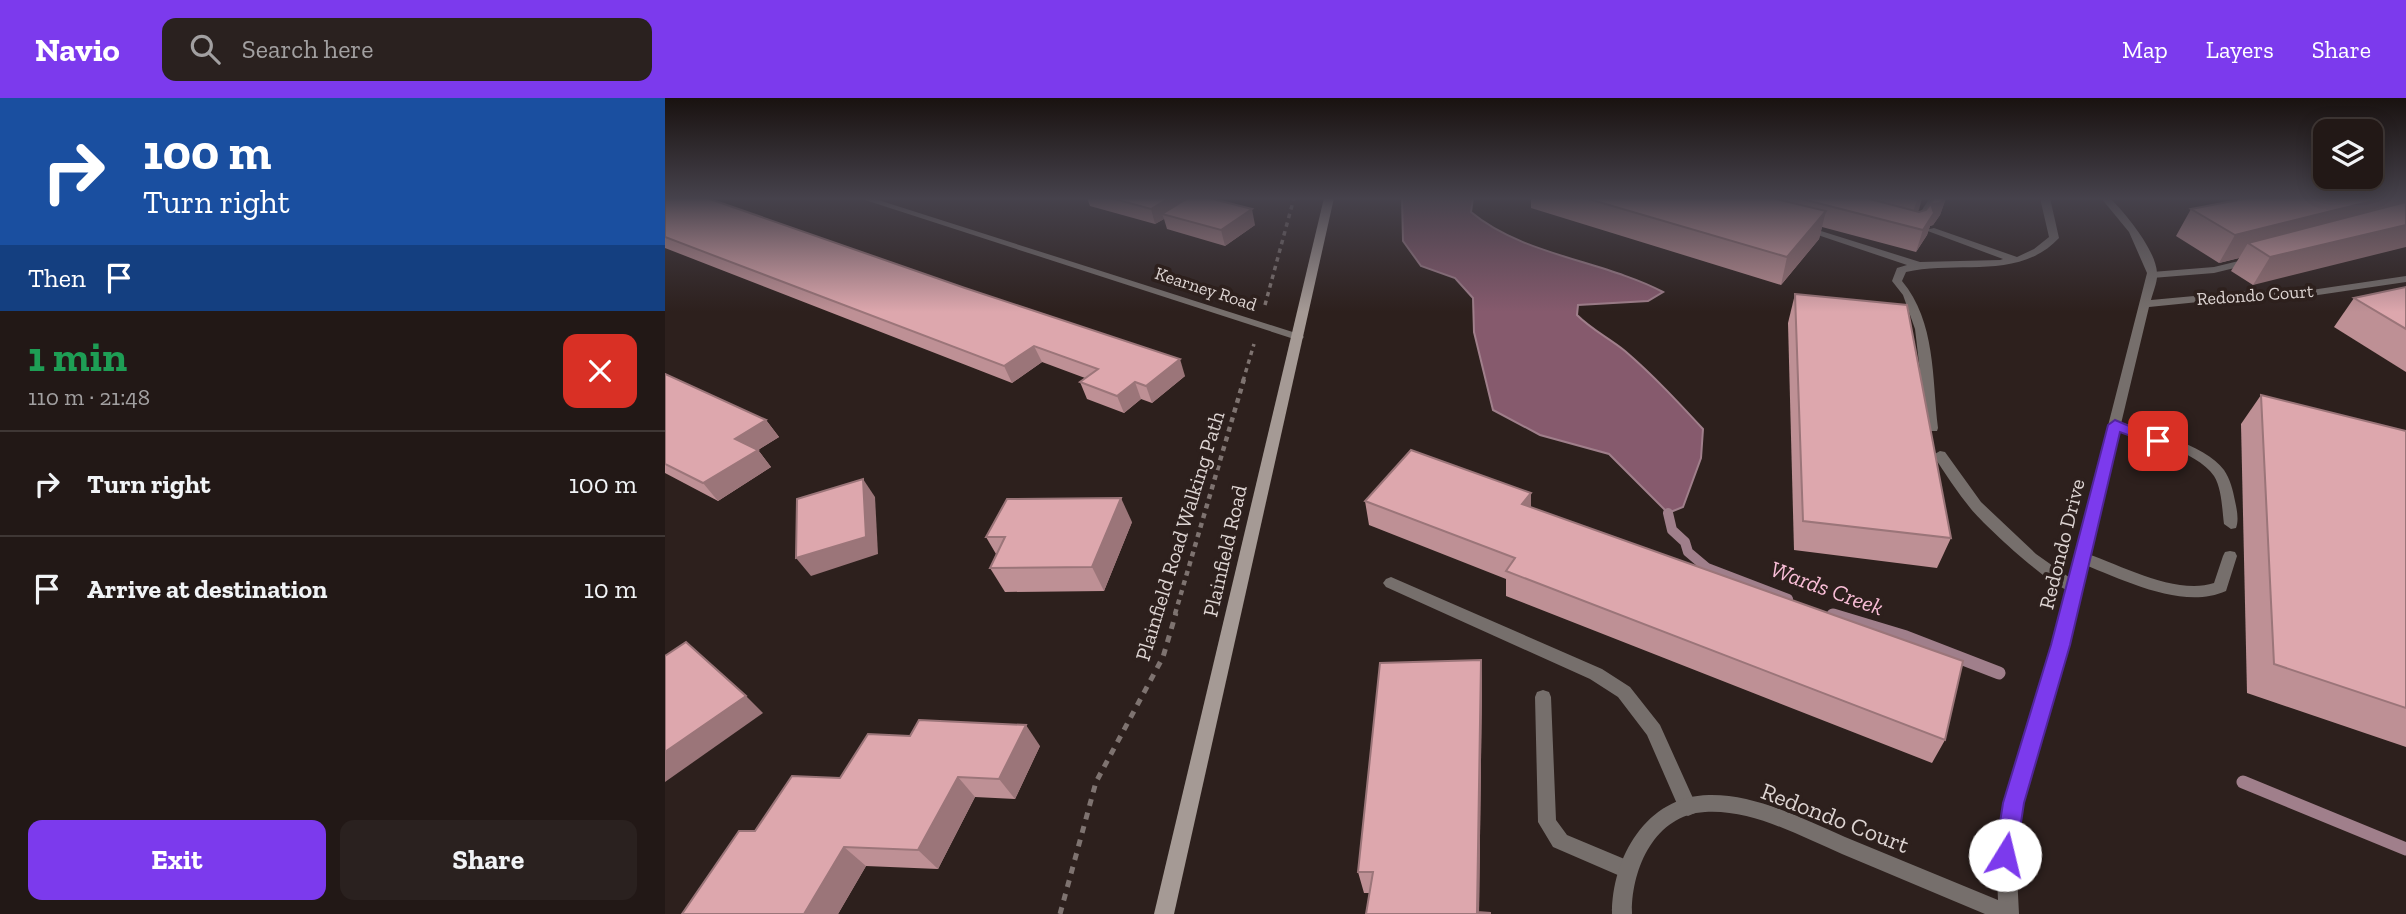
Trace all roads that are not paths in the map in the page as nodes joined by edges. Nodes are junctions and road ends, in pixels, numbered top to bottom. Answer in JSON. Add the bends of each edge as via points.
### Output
{"nodes":[{"id":1,"x":982,"y":236,"type":"edge"},
{"id":2,"x":1321,"y":236,"type":"edge"},
{"id":3,"x":1830,"y":236,"type":"edge"},
{"id":4,"x":1947,"y":236,"type":"edge"},
{"id":5,"x":2053,"y":236,"type":"edge"},
{"id":6,"x":2138,"y":236,"type":"edge"},
{"id":7,"x":2261,"y":258,"type":"edge"},
{"id":8,"x":2015,"y":260,"type":"junction"},
{"id":9,"x":1917,"y":265,"type":"junction"},
{"id":10,"x":2152,"y":275,"type":"junction"},
{"id":11,"x":2406,"y":279,"type":"edge"},
{"id":12,"x":2145,"y":304,"type":"junction"},
{"id":13,"x":1298,"y":337,"type":"junction"},
{"id":14,"x":2115,"y":425,"type":"junction"},
{"id":15,"x":1932,"y":428,"type":"edge"},
{"id":16,"x":1940,"y":455,"type":"dead end"},
{"id":17,"x":2231,"y":524,"type":"dead end"},
{"id":18,"x":2231,"y":556,"type":"dead end"},
{"id":19,"x":2082,"y":558,"type":"junction"},
{"id":20,"x":1391,"y":583,"type":"dead end"},
{"id":21,"x":2075,"y":589,"type":"junction"},
{"id":22,"x":1543,"y":697,"type":"dead end"},
{"id":23,"x":1688,"y":807,"type":"junction"},
{"id":24,"x":1627,"y":870,"type":"junction"},
{"id":25,"x":1164,"y":914,"type":"edge"},
{"id":26,"x":1622,"y":914,"type":"edge"},
{"id":27,"x":2009,"y":914,"type":"edge"}],
"edges":[{"from":1,"to":13,"type":"street","name":"Kearney Road"},
{"from":2,"to":13,"type":"main road","name":"Plainfield Road"},
{"from":3,"to":9,"type":"street"},
{"from":4,"to":8,"type":"street"},
{"from":5,"to":8,"type":"street","via":[[2040,253]]},
{"from":6,"to":10,"type":"street"},
{"from":7,"to":10,"type":"street","via":[[2214,270]]},
{"from":8,"to":9,"type":"street","via":[[1973,266]]},
{"from":9,"to":15,"type":"street","via":[[1901,270],[1897,281],[1910,294],[1921,327]]},
{"from":10,"to":12,"type":"street","name":"Redondo Drive"},
{"from":11,"to":12,"type":"street","name":"Redondo Court","via":[[2291,296],[2248,294]]},
{"from":12,"to":14,"type":"street","name":"Redondo Drive"},
{"from":13,"to":25,"type":"main road","name":"Plainfield Road"},
{"from":14,"to":17,"type":"street","via":[[2209,464],[2222,481]]},
{"from":14,"to":19,"type":"street","name":"Redondo Drive"},
{"from":16,"to":21,"type":"street","via":[[1976,506],[2031,558]]},
{"from":18,"to":19,"type":"street","via":[[2221,587],[2190,593]]},
{"from":19,"to":21,"type":"street","name":"Redondo Drive"},
{"from":20,"to":23,"type":"street","via":[[1595,674],[1624,692],[1654,730]]},
{"from":21,"to":27,"type":"street","name":"Redondo Drive","via":[[2013,803],[2005,855]]},
{"from":22,"to":24,"type":"street","via":[[1547,822],[1560,841]]},
{"from":23,"to":24,"type":"street","name":"Redondo Court","via":[[1653,829],[1638,846]]},
{"from":23,"to":27,"type":"street","name":"Redondo Court","via":[[1719,804],[1785,821]]},
{"from":24,"to":26,"type":"street","name":"Redondo Court"}]}
